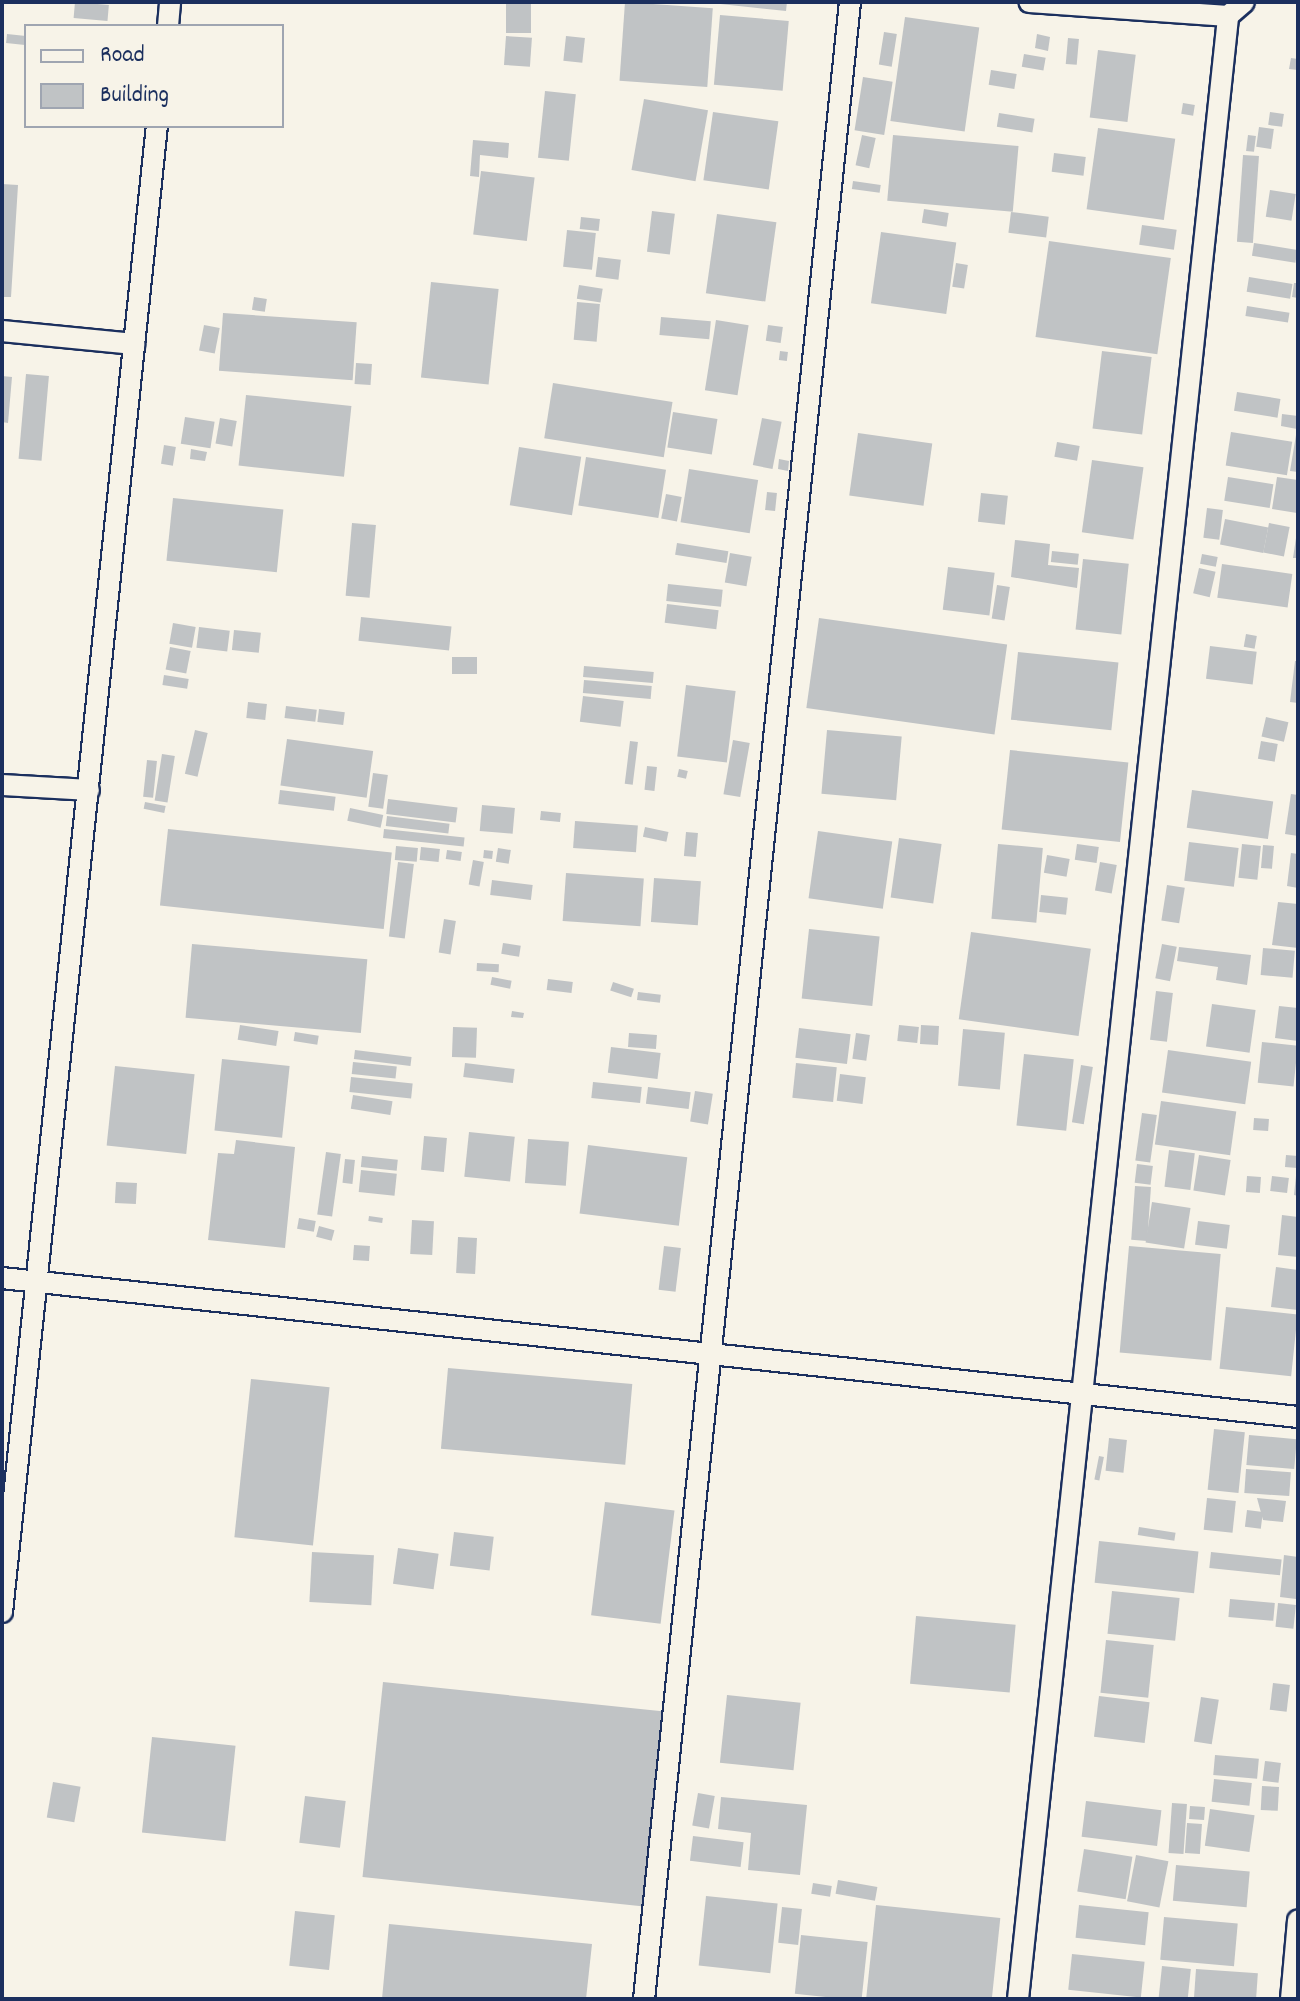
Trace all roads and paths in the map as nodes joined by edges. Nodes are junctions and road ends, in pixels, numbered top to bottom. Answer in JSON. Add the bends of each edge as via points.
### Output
{"nodes":[{"id":1,"x":170,"y":2,"type":"edge"},
{"id":2,"x":850,"y":2,"type":"edge"},
{"id":3,"x":1029,"y":2,"type":"edge"},
{"id":4,"x":1244,"y":2,"type":"edge"},
{"id":5,"x":1228,"y":16,"type":"junction"},
{"id":6,"x":168,"y":24,"type":"edge"},
{"id":7,"x":157,"y":128,"type":"edge"},
{"id":8,"x":2,"y":331,"type":"edge"},
{"id":9,"x":134,"y":344,"type":"junction"},
{"id":10,"x":2,"y":785,"type":"edge"},
{"id":11,"x":89,"y":790,"type":"junction"},
{"id":12,"x":2,"y":1278,"type":"edge"},
{"id":13,"x":38,"y":1282,"type":"junction"},
{"id":14,"x":715,"y":1353,"type":"junction"},
{"id":15,"x":1081,"y":1393,"type":"junction"},
{"id":16,"x":1298,"y":1417,"type":"edge"},
{"id":17,"x":2,"y":1612,"type":"edge"},
{"id":18,"x":1298,"y":1920,"type":"edge"},
{"id":19,"x":644,"y":1999,"type":"edge"},
{"id":20,"x":1018,"y":1999,"type":"edge"},
{"id":21,"x":1291,"y":1999,"type":"edge"}],
"edges":[{"from":1,"to":6,"type":"street"},
{"from":2,"to":14,"type":"street"},
{"from":3,"to":5,"type":"street"},
{"from":4,"to":5,"type":"street"},
{"from":5,"to":15,"type":"street"},
{"from":7,"to":9,"type":"street"},
{"from":8,"to":9,"type":"street"},
{"from":9,"to":11,"type":"street"},
{"from":10,"to":11,"type":"street"},
{"from":11,"to":13,"type":"street"},
{"from":12,"to":13,"type":"street"},
{"from":13,"to":14,"type":"street"},
{"from":13,"to":17,"type":"street"},
{"from":14,"to":15,"type":"street"},
{"from":14,"to":19,"type":"street"},
{"from":15,"to":16,"type":"street"},
{"from":15,"to":20,"type":"street"},
{"from":18,"to":21,"type":"street"}]}
